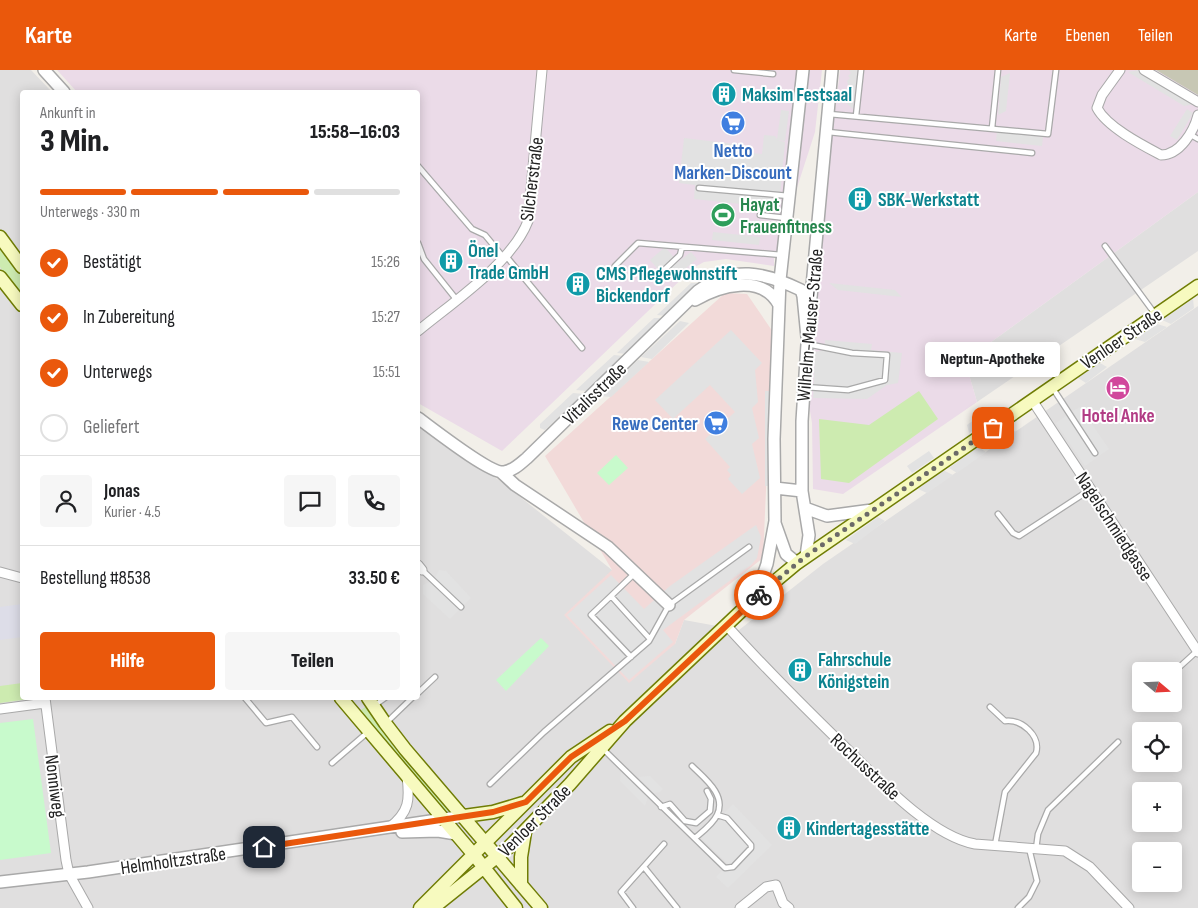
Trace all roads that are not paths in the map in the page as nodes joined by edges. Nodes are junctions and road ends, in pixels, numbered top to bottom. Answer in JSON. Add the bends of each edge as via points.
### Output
{"nodes":[{"id":1,"x":44,"y":70,"type":"edge"},
{"id":2,"x":542,"y":70,"type":"edge"},
{"id":3,"x":734,"y":70,"type":"edge"},
{"id":4,"x":832,"y":70,"type":"edge"},
{"id":5,"x":861,"y":70,"type":"edge"},
{"id":6,"x":998,"y":70,"type":"edge"},
{"id":7,"x":1056,"y":70,"type":"edge"},
{"id":8,"x":1120,"y":70,"type":"edge"},
{"id":9,"x":1144,"y":70,"type":"edge"},
{"id":10,"x":773,"y":74,"type":"dead end"},
{"id":11,"x":799,"y":74,"type":"edge"},
{"id":12,"x":62,"y":90,"type":"edge"},
{"id":13,"x":1198,"y":102,"type":"edge"},
{"id":14,"x":828,"y":114,"type":"junction"},
{"id":15,"x":1198,"y":115,"type":"edge"},
{"id":16,"x":856,"y":116,"type":"junction"},
{"id":17,"x":992,"y":128,"type":"junction"},
{"id":18,"x":826,"y":132,"type":"junction"},
{"id":19,"x":1195,"y":137,"type":"edge"},
{"id":20,"x":1032,"y":153,"type":"dead end"},
{"id":21,"x":420,"y":168,"type":"edge"},
{"id":22,"x":699,"y":188,"type":"dead end"},
{"id":23,"x":790,"y":196,"type":"junction"},
{"id":24,"x":760,"y":215,"type":"dead end"},
{"id":25,"x":787,"y":218,"type":"junction"},
{"id":26,"x":0,"y":237,"type":"edge"},
{"id":27,"x":1105,"y":246,"type":"dead end"},
{"id":28,"x":682,"y":247,"type":"junction"},
{"id":29,"x":420,"y":248,"type":"edge"},
{"id":30,"x":783,"y":255,"type":"junction"},
{"id":31,"x":505,"y":257,"type":"junction"},
{"id":32,"x":20,"y":264,"type":"edge"},
{"id":33,"x":615,"y":266,"type":"dead end"},
{"id":34,"x":662,"y":272,"type":"dead end"},
{"id":35,"x":0,"y":277,"type":"edge"},
{"id":36,"x":780,"y":280,"type":"junction"},
{"id":37,"x":1198,"y":286,"type":"edge"},
{"id":38,"x":456,"y":299,"type":"junction"},
{"id":39,"x":20,"y":303,"type":"edge"},
{"id":40,"x":779,"y":305,"type":"junction"},
{"id":41,"x":682,"y":307,"type":"junction"},
{"id":42,"x":1156,"y":315,"type":"junction"},
{"id":43,"x":420,"y":329,"type":"edge"},
{"id":44,"x":807,"y":340,"type":"junction"},
{"id":45,"x":582,"y":348,"type":"dead end"},
{"id":46,"x":1052,"y":386,"type":"junction"},
{"id":47,"x":804,"y":387,"type":"junction"},
{"id":48,"x":1032,"y":400,"type":"junction"},
{"id":49,"x":420,"y":419,"type":"edge"},
{"id":50,"x":1095,"y":453,"type":"dead end"},
{"id":51,"x":502,"y":473,"type":"junction"},
{"id":52,"x":775,"y":488,"type":"junction"},
{"id":53,"x":1090,"y":489,"type":"junction"},
{"id":54,"x":802,"y":491,"type":"junction"},
{"id":55,"x":805,"y":508,"type":"junction"},
{"id":56,"x":872,"y":510,"type":"junction"},
{"id":57,"x":998,"y":514,"type":"dead end"},
{"id":58,"x":774,"y":521,"type":"junction"},
{"id":59,"x":749,"y":547,"type":"dead end"},
{"id":60,"x":802,"y":560,"type":"junction"},
{"id":61,"x":420,"y":568,"type":"edge"},
{"id":62,"x":0,"y":572,"type":"edge"},
{"id":63,"x":636,"y":572,"type":"junction"},
{"id":64,"x":20,"y":577,"type":"edge"},
{"id":65,"x":611,"y":596,"type":"junction"},
{"id":66,"x":754,"y":598,"type":"junction"},
{"id":67,"x":669,"y":605,"type":"junction"},
{"id":68,"x":461,"y":607,"type":"dead end"},
{"id":69,"x":727,"y":626,"type":"junction"},
{"id":70,"x":650,"y":638,"type":"junction"},
{"id":71,"x":1198,"y":651,"type":"edge"},
{"id":72,"x":631,"y":657,"type":"junction"},
{"id":73,"x":1182,"y":665,"type":"edge"},
{"id":74,"x":435,"y":676,"type":"dead end"},
{"id":75,"x":420,"y":691,"type":"edge"},
{"id":76,"x":45,"y":700,"type":"edge"},
{"id":77,"x":247,"y":700,"type":"edge"},
{"id":78,"x":343,"y":700,"type":"edge"},
{"id":79,"x":357,"y":700,"type":"edge"},
{"id":80,"x":410,"y":700,"type":"edge"},
{"id":81,"x":371,"y":702,"type":"edge"},
{"id":82,"x":990,"y":707,"type":"dead end"},
{"id":83,"x":0,"y":709,"type":"edge"},
{"id":84,"x":625,"y":721,"type":"junction"},
{"id":85,"x":384,"y":724,"type":"junction"},
{"id":86,"x":369,"y":731,"type":"junction"},
{"id":87,"x":1118,"y":742,"type":"dead end"},
{"id":88,"x":317,"y":747,"type":"dead end"},
{"id":89,"x":602,"y":747,"type":"junction"},
{"id":90,"x":332,"y":762,"type":"dead end"},
{"id":91,"x":692,"y":766,"type":"dead end"},
{"id":92,"x":407,"y":778,"type":"junction"},
{"id":93,"x":490,"y":784,"type":"dead end"},
{"id":94,"x":707,"y":791,"type":"dead end"},
{"id":95,"x":526,"y":802,"type":"junction"},
{"id":96,"x":661,"y":807,"type":"junction"},
{"id":97,"x":717,"y":815,"type":"junction"},
{"id":98,"x":464,"y":816,"type":"junction"},
{"id":99,"x":443,"y":820,"type":"junction"},
{"id":100,"x":388,"y":829,"type":"junction"},
{"id":101,"x":525,"y":832,"type":"junction"},
{"id":102,"x":456,"y":834,"type":"junction"},
{"id":103,"x":695,"y":838,"type":"junction"},
{"id":104,"x":486,"y":843,"type":"junction"},
{"id":105,"x":664,"y":844,"type":"dead end"},
{"id":106,"x":995,"y":845,"type":"junction"},
{"id":107,"x":1032,"y":848,"type":"junction"},
{"id":108,"x":474,"y":855,"type":"junction"},
{"id":109,"x":498,"y":858,"type":"junction"},
{"id":110,"x":484,"y":867,"type":"junction"},
{"id":111,"x":644,"y":867,"type":"junction"},
{"id":112,"x":69,"y":874,"type":"junction"},
{"id":113,"x":0,"y":882,"type":"edge"},
{"id":114,"x":521,"y":885,"type":"junction"},
{"id":115,"x":88,"y":908,"type":"edge"},
{"id":116,"x":420,"y":908,"type":"edge"},
{"id":117,"x":433,"y":908,"type":"edge"},
{"id":118,"x":516,"y":908,"type":"edge"},
{"id":119,"x":541,"y":908,"type":"edge"},
{"id":120,"x":633,"y":908,"type":"edge"},
{"id":121,"x":677,"y":908,"type":"edge"},
{"id":122,"x":740,"y":908,"type":"edge"},
{"id":123,"x":789,"y":908,"type":"edge"},
{"id":124,"x":1018,"y":908,"type":"edge"},
{"id":125,"x":1129,"y":908,"type":"edge"}],
"edges":[{"from":1,"to":12,"type":"street"},
{"from":2,"to":31,"type":"street","name":"Silcherstraße","via":[[528,221],[523,236]]},
{"from":3,"to":10,"type":"lane"},
{"from":4,"to":14,"type":"street","name":"Wilhelm-Mauser-Straße"},
{"from":5,"to":16,"type":"lane"},
{"from":6,"to":17,"type":"lane"},
{"from":7,"to":17,"type":"lane","via":[[1048,134]]},
{"from":8,"to":19,"type":"street","via":[[1098,103],[1100,113],[1128,136],[1161,155]]},
{"from":9,"to":13,"type":"street"},
{"from":11,"to":23,"type":"street","name":"Wilhelm-Mauser-Straße"},
{"from":14,"to":16,"type":"lane"},
{"from":14,"to":18,"type":"street","name":"Wilhelm-Mauser-Straße"},
{"from":15,"to":19,"type":"street"},
{"from":16,"to":17,"type":"lane"},
{"from":18,"to":20,"type":"lane"},
{"from":18,"to":44,"type":"street","name":"Wilhelm-Mauser-Straße"},
{"from":21,"to":31,"type":"lane","via":[[472,229],[485,235]]},
{"from":22,"to":23,"type":"lane"},
{"from":23,"to":25,"type":"street","name":"Wilhelm-Mauser-Straße"},
{"from":24,"to":25,"type":"lane"},
{"from":25,"to":30,"type":"street","name":"Wilhelm-Mauser-Straße"},
{"from":26,"to":32,"type":"main road"},
{"from":27,"to":42,"type":"lane"},
{"from":28,"to":30,"type":"lane"},
{"from":28,"to":33,"type":"lane","via":[[638,244]]},
{"from":28,"to":34,"type":"lane","via":[[680,255]]},
{"from":29,"to":38,"type":"lane","via":[[424,259]]},
{"from":30,"to":36,"type":"street","name":"Wilhelm-Mauser-Straße"},
{"from":31,"to":38,"type":"street","name":"Silcherstraße"},
{"from":31,"to":45,"type":"lane"},
{"from":35,"to":39,"type":"main road"},
{"from":36,"to":40,"type":"street","name":"Wilhelm-Mauser-Straße"},
{"from":36,"to":41,"type":"street","name":"Vitalisstraße","via":[[729,274],[713,280]]},
{"from":36,"to":44,"type":"street","name":"Vitalisstraße","via":[[801,290]]},
{"from":37,"to":42,"type":"main road","name":"Venloer Straße"},
{"from":38,"to":43,"type":"street","name":"Silcherstraße"},
{"from":40,"to":41,"type":"street","name":"Vitalisstraße","via":[[768,291],[733,285],[718,288]]},
{"from":40,"to":52,"type":"street","name":"Wilhelm-Mauser-Straße"},
{"from":41,"to":51,"type":"street","name":"Vitalisstraße","via":[[527,458]]},
{"from":42,"to":46,"type":"main road","name":"Venloer Straße"},
{"from":44,"to":47,"type":"street","name":"Wilhelm-Mauser-Straße"},
{"from":44,"to":47,"type":"lane","via":[[852,353],[887,355],[885,380],[848,390]]},
{"from":46,"to":48,"type":"main road","name":"Venloer Straße"},
{"from":46,"to":50,"type":"lane"},
{"from":47,"to":54,"type":"street","name":"Wilhelm-Mauser-Straße"},
{"from":48,"to":53,"type":"street","name":"Nagelschmiedgasse"},
{"from":48,"to":56,"type":"main road","name":"Venloer Straße"},
{"from":49,"to":51,"type":"street","via":[[486,467]]},
{"from":51,"to":63,"type":"street","via":[[514,485],[608,547]]},
{"from":52,"to":54,"type":"street"},
{"from":52,"to":58,"type":"street","name":"Wilhelm-Mauser-Straße"},
{"from":53,"to":57,"type":"lane","via":[[1019,536]]},
{"from":53,"to":71,"type":"street","name":"Nagelschmiedgasse"},
{"from":54,"to":55,"type":"street","name":"Wilhelm-Mauser-Straße"},
{"from":55,"to":56,"type":"street","name":"Venloer Straße","via":[[827,516]]},
{"from":55,"to":60,"type":"street","name":"Wilhelm-Mauser-Straße","via":[[808,535]]},
{"from":56,"to":60,"type":"main road","name":"Venloer Straße"},
{"from":58,"to":60,"type":"street","name":"Wilhelm-Mauser-Straße","via":[[786,554]]},
{"from":58,"to":66,"type":"street","name":"Wilhelm-Mauser-Straße","via":[[766,570]]},
{"from":59,"to":67,"type":"lane"},
{"from":60,"to":66,"type":"main road","name":"Venloer Straße"},
{"from":61,"to":68,"type":"lane"},
{"from":62,"to":64,"type":"street"},
{"from":63,"to":65,"type":"lane"},
{"from":63,"to":67,"type":"street"},
{"from":65,"to":70,"type":"lane"},
{"from":65,"to":72,"type":"lane","via":[[591,615]]},
{"from":66,"to":69,"type":"main road","name":"Venloer Straße"},
{"from":67,"to":70,"type":"lane"},
{"from":69,"to":84,"type":"main road","name":"Venloer Straße"},
{"from":69,"to":106,"type":"street","name":"Rochusstraße","via":[[801,704],[909,806],[961,841]]},
{"from":70,"to":72,"type":"lane"},
{"from":71,"to":73,"type":"lane"},
{"from":72,"to":93,"type":"lane"},
{"from":74,"to":75,"type":"lane"},
{"from":76,"to":83,"type":"street"},
{"from":76,"to":112,"type":"street","name":"Nonniweg"},
{"from":77,"to":88,"type":"lane","via":[[266,723],[292,717]]},
{"from":78,"to":79,"type":"main road","via":[[352,704]]},
{"from":78,"to":86,"type":"main road"},
{"from":80,"to":85,"type":"lane"},
{"from":81,"to":85,"type":"main road"},
{"from":82,"to":106,"type":"lane","via":[[1005,720],[1014,720],[1027,728],[1039,746],[1004,792]]},
{"from":84,"to":89,"type":"main road","name":"Venloer Straße"},
{"from":84,"to":95,"type":"main road","name":"Venloer Straße","via":[[571,757]]},
{"from":85,"to":98,"type":"main road"},
{"from":86,"to":90,"type":"lane"},
{"from":86,"to":92,"type":"main road"},
{"from":87,"to":107,"type":"lane","via":[[1048,810]]},
{"from":89,"to":96,"type":"lane"},
{"from":89,"to":101,"type":"main road","name":"Venloer Straße"},
{"from":91,"to":97,"type":"lane","via":[[718,795]]},
{"from":92,"to":99,"type":"main road"},
{"from":92,"to":100,"type":"street","via":[[410,800],[406,811]]},
{"from":94,"to":96,"type":"lane","via":[[711,799],[710,811],[696,823],[685,821],[670,804]]},
{"from":95,"to":98,"type":"main road"},
{"from":95,"to":104,"type":"main road","name":"Venloer Straße"},
{"from":96,"to":103,"type":"lane"},
{"from":97,"to":103,"type":"lane"},
{"from":97,"to":103,"type":"lane","via":[[727,818],[750,841],[751,848],[729,869]]},
{"from":98,"to":99,"type":"street","name":"Helmholtzstraße"},
{"from":98,"to":104,"type":"main road"},
{"from":99,"to":100,"type":"street","name":"Helmholtzstraße"},
{"from":99,"to":102,"type":"main road"},
{"from":100,"to":102,"type":"street"},
{"from":100,"to":112,"type":"street","name":"Helmholtzstraße"},
{"from":101,"to":109,"type":"main road","name":"Venloer Straße"},
{"from":101,"to":114,"type":"main road"},
{"from":102,"to":108,"type":"main road"},
{"from":104,"to":108,"type":"main road","name":"Venloer Straße"},
{"from":104,"to":109,"type":"main road"},
{"from":105,"to":111,"type":"lane"},
{"from":106,"to":107,"type":"street","name":"Rochusstraße"},
{"from":107,"to":124,"type":"lane","via":[[1037,881],[1029,897]]},
{"from":107,"to":125,"type":"street","name":"Rochusstraße","via":[[1065,851],[1078,857]]},
{"from":108,"to":110,"type":"main road"},
{"from":108,"to":116,"type":"main road","name":"Venloer Straße"},
{"from":109,"to":110,"type":"main road","name":"Venloer Straße"},
{"from":109,"to":114,"type":"main road"},
{"from":110,"to":117,"type":"main road","name":"Venloer Straße"},
{"from":110,"to":118,"type":"main road"},
{"from":111,"to":120,"type":"lane","via":[[621,892]]},
{"from":111,"to":121,"type":"lane"},
{"from":112,"to":113,"type":"street","name":"Helmholtzstraße"},
{"from":112,"to":115,"type":"street"},
{"from":114,"to":119,"type":"main road"},
{"from":122,"to":123,"type":"street","via":[[766,887],[776,885],[783,903]]}]}
